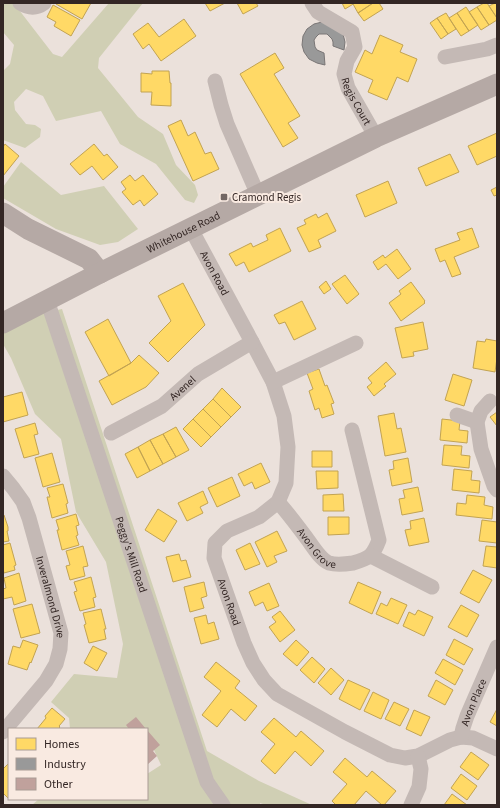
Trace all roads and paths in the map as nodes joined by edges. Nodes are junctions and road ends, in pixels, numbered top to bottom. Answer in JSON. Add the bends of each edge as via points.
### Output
{"nodes":[{"id":1,"x":20,"y":3,"type":"edge"},
{"id":2,"x":44,"y":3,"type":"edge"},
{"id":3,"x":312,"y":12,"type":"edge"},
{"id":4,"x":497,"y":46,"type":"edge"},
{"id":5,"x":445,"y":57,"type":"dead end"},
{"id":6,"x":215,"y":81,"type":"dead end"},
{"id":7,"x":497,"y":84,"type":"edge"},
{"id":8,"x":376,"y":137,"type":"junction"},
{"id":9,"x":258,"y":195,"type":"junction"},
{"id":10,"x":3,"y":213,"type":"edge"},
{"id":11,"x":191,"y":228,"type":"junction"},
{"id":12,"x":47,"y":238,"type":"junction"},
{"id":13,"x":100,"y":273,"type":"junction"},
{"id":14,"x":82,"y":283,"type":"junction"},
{"id":15,"x":47,"y":300,"type":"junction"},
{"id":16,"x":3,"y":323,"type":"edge"},
{"id":17,"x":252,"y":342,"type":"junction"},
{"id":18,"x":356,"y":343,"type":"dead end"},
{"id":19,"x":273,"y":382,"type":"junction"},
{"id":20,"x":490,"y":401,"type":"dead end"},
{"id":21,"x":457,"y":415,"type":"dead end"},
{"id":22,"x":477,"y":422,"type":"junction"},
{"id":23,"x":111,"y":433,"type":"dead end"},
{"id":24,"x":351,"y":438,"type":"dead end"},
{"id":25,"x":3,"y":476,"type":"edge"},
{"id":26,"x":497,"y":490,"type":"edge"},
{"id":27,"x":278,"y":502,"type":"junction"},
{"id":28,"x":370,"y":556,"type":"junction"},
{"id":29,"x":428,"y":584,"type":"dead end"},
{"id":30,"x":497,"y":647,"type":"edge"},
{"id":31,"x":3,"y":732,"type":"edge"},
{"id":32,"x":461,"y":737,"type":"junction"},
{"id":33,"x":497,"y":749,"type":"edge"},
{"id":34,"x":418,"y":756,"type":"junction"},
{"id":35,"x":223,"y":805,"type":"edge"},
{"id":36,"x":411,"y":805,"type":"edge"}],
"edges":[{"from":1,"to":2,"type":"street","via":[[35,8]]},
{"from":3,"to":8,"type":"street","name":"Regis Court","via":[[352,32],[355,47],[347,61],[344,74],[348,88]]},
{"from":4,"to":5,"type":"street"},
{"from":6,"to":9,"type":"street","via":[[215,108],[227,124]]},
{"from":7,"to":8,"type":"street","name":"Whitehouse Road"},
{"from":8,"to":9,"type":"street","name":"Whitehouse Road"},
{"from":9,"to":11,"type":"street","name":"Whitehouse Road"},
{"from":10,"to":12,"type":"street"},
{"from":11,"to":13,"type":"street","name":"Whitehouse Road"},
{"from":11,"to":17,"type":"street","name":"Avon Road"},
{"from":12,"to":13,"type":"street","via":[[89,259]]},
{"from":12,"to":14,"type":"street","via":[[66,255]]},
{"from":13,"to":14,"type":"street","name":"Whitehouse Road"},
{"from":14,"to":15,"type":"street","name":"Whitehouse Road"},
{"from":15,"to":16,"type":"street","name":"Whitehouse Road"},
{"from":15,"to":35,"type":"street","name":"Peggy's Mill Road","via":[[207,782]]},
{"from":17,"to":19,"type":"street","name":"Avon Road"},
{"from":17,"to":23,"type":"street","name":"Avenel","via":[[198,374],[162,406]]},
{"from":18,"to":19,"type":"street"},
{"from":19,"to":27,"type":"street","name":"Avon Road","via":[[284,416],[288,447],[286,483]]},
{"from":20,"to":22,"type":"street","via":[[481,411]]},
{"from":21,"to":22,"type":"street"},
{"from":22,"to":26,"type":"street","via":[[480,449]]},
{"from":24,"to":28,"type":"street","via":[[379,540],[376,550]]},
{"from":25,"to":31,"type":"street","name":"Inveralmond Drive","via":[[23,502],[29,518],[61,633],[56,664],[46,681]]},
{"from":27,"to":28,"type":"street","name":"Avon Grove","via":[[328,563],[351,563]]},
{"from":27,"to":34,"type":"street","name":"Avon Road","via":[[259,517],[227,531],[215,543],[214,558],[244,643],[254,663],[264,680],[277,694],[390,755],[405,758]]},
{"from":28,"to":29,"type":"street"},
{"from":30,"to":32,"type":"street","name":"Avon Place","via":[[467,716]]},
{"from":32,"to":33,"type":"street","via":[[473,738]]},
{"from":32,"to":34,"type":"street","name":"Avon Road"},
{"from":34,"to":36,"type":"street","via":[[421,769],[419,787]]}]}
